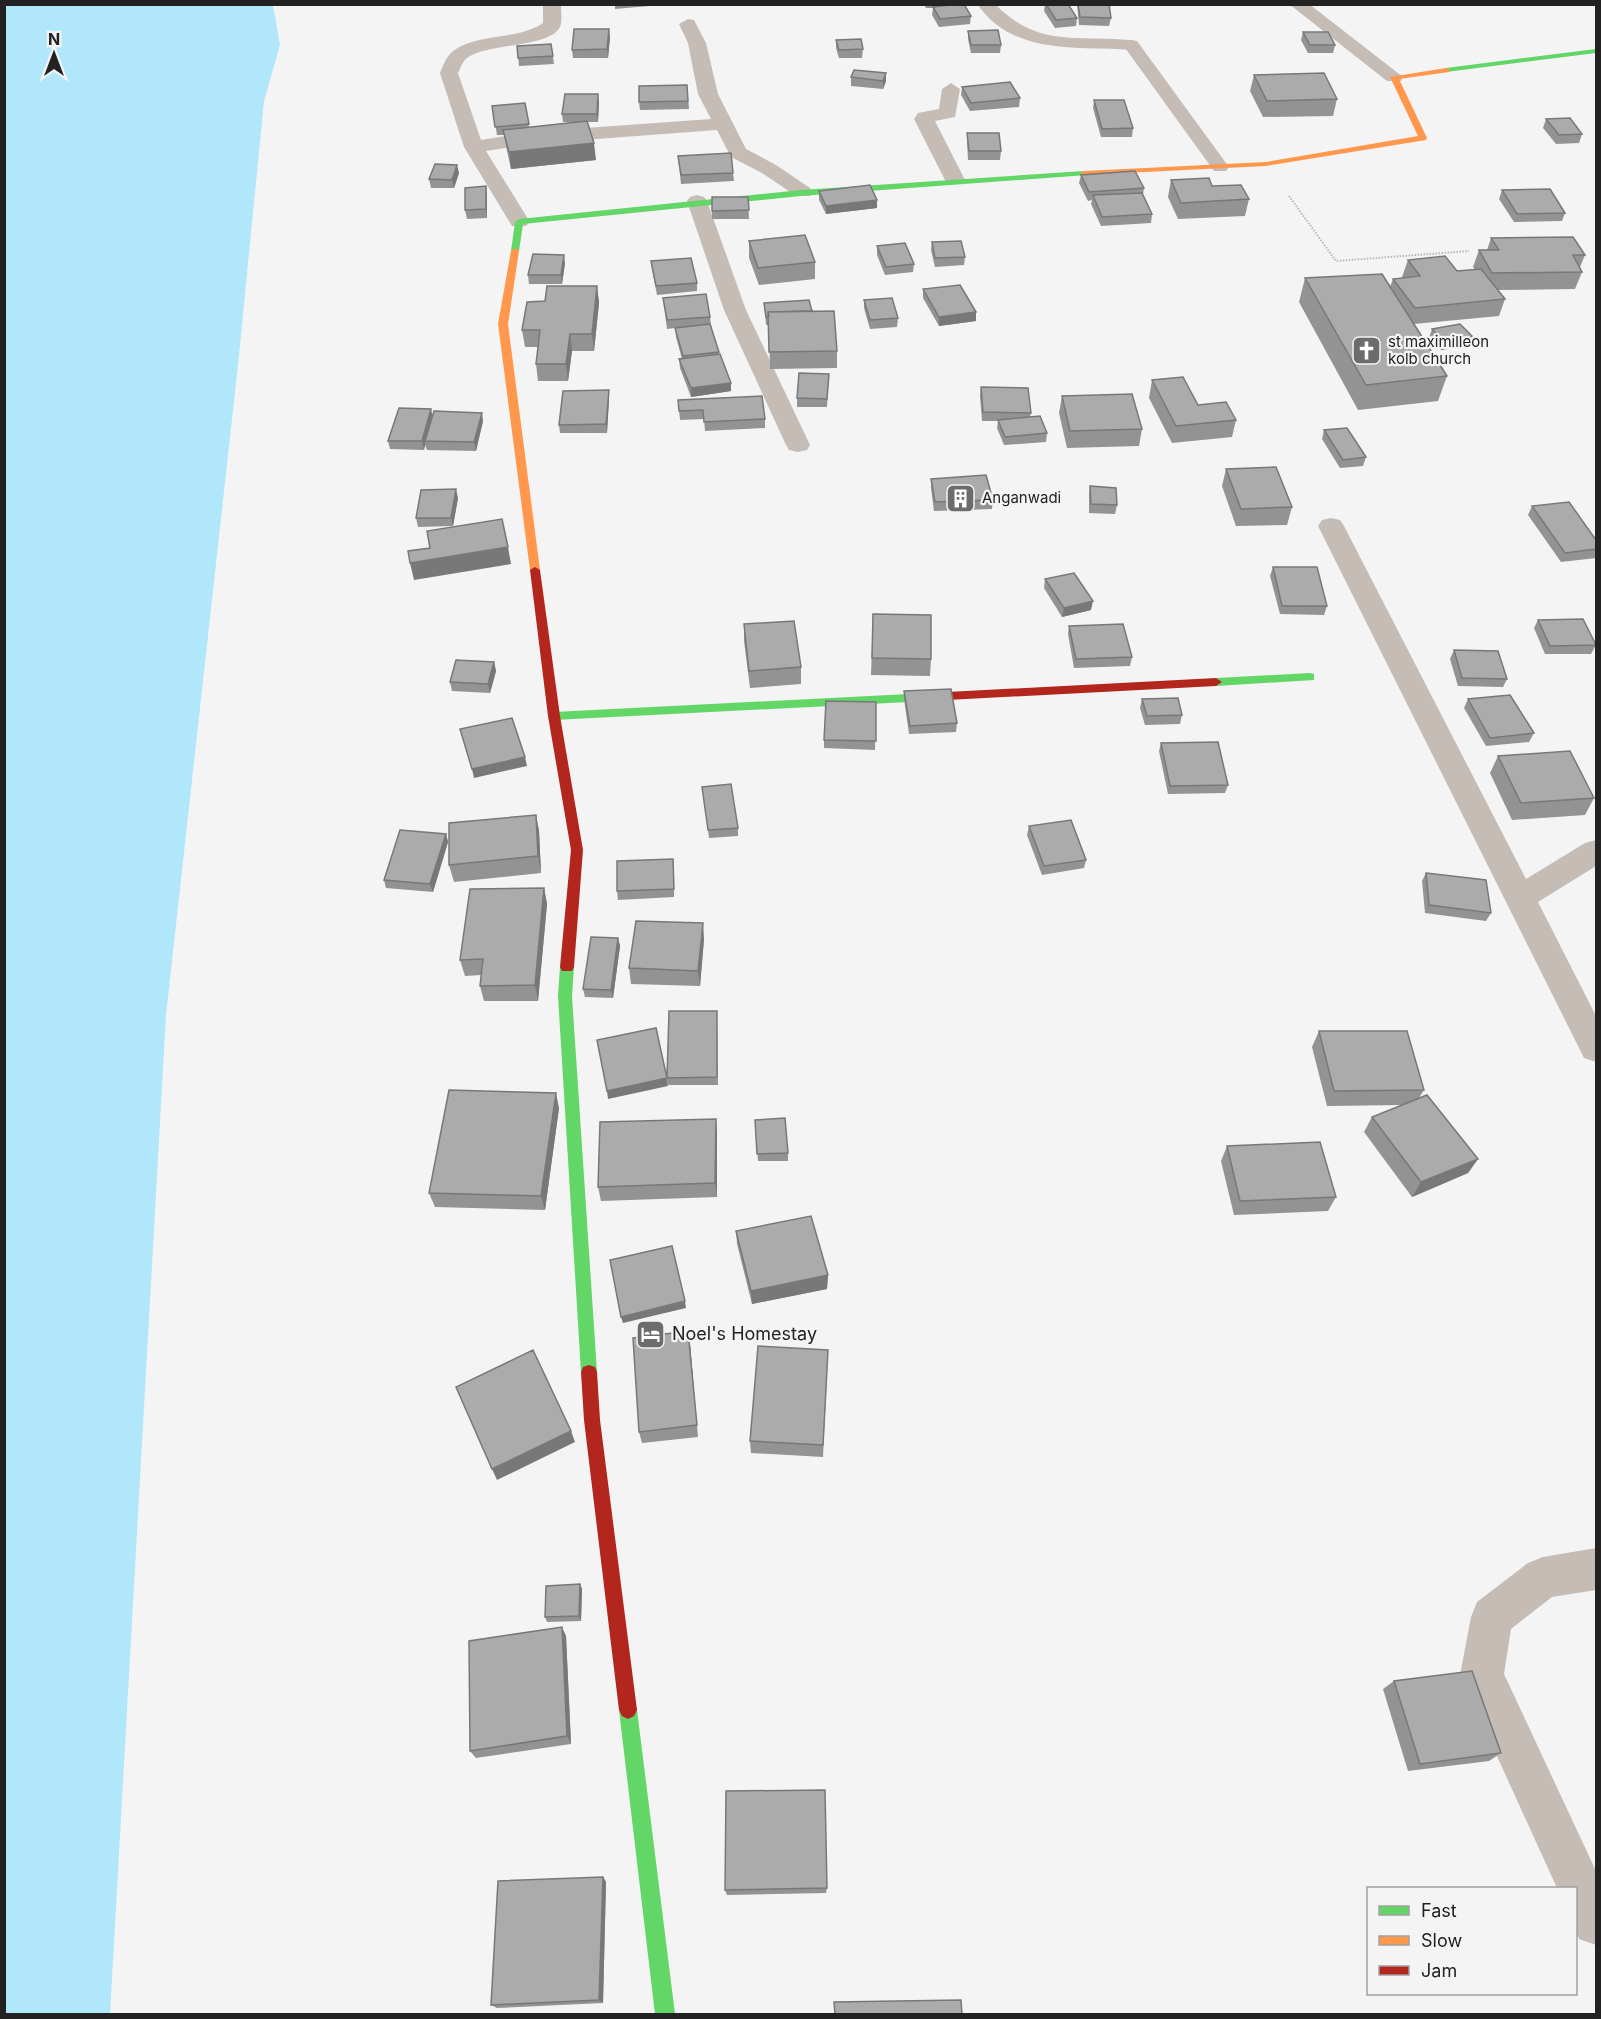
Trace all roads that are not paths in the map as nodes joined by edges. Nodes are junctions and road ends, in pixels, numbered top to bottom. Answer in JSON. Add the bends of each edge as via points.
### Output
{"nodes":[{"id":1,"x":552,"y":4,"type":"edge"},
{"id":2,"x":985,"y":4,"type":"edge"},
{"id":3,"x":1297,"y":4,"type":"edge"},
{"id":4,"x":688,"y":24,"type":"dead end"},
{"id":5,"x":1131,"y":45,"type":"joint"},
{"id":6,"x":1596,"y":51,"type":"edge"},
{"id":7,"x":1394,"y":77,"type":"junction"},
{"id":8,"x":951,"y":89,"type":"dead end"},
{"id":9,"x":722,"y":124,"type":"junction"},
{"id":10,"x":474,"y":147,"type":"junction"},
{"id":11,"x":1220,"y":167,"type":"junction"},
{"id":12,"x":955,"y":180,"type":"junction"},
{"id":13,"x":803,"y":192,"type":"junction"},
{"id":14,"x":696,"y":201,"type":"junction"},
{"id":15,"x":519,"y":222,"type":"junction"},
{"id":16,"x":798,"y":445,"type":"dead end"},
{"id":17,"x":1331,"y":526,"type":"dead end"},
{"id":18,"x":1310,"y":677,"type":"dead end"},
{"id":19,"x":554,"y":717,"type":"junction"},
{"id":20,"x":1596,"y":851,"type":"edge"},
{"id":21,"x":1520,"y":898,"type":"junction"},
{"id":22,"x":1596,"y":1048,"type":"edge"},
{"id":23,"x":1596,"y":1569,"type":"edge"},
{"id":24,"x":1596,"y":1922,"type":"edge"},
{"id":25,"x":665,"y":2014,"type":"edge"}],
"edges":[{"from":1,"to":10,"type":"street","via":[[552,25],[539,34],[471,49],[457,57],[449,73]]},
{"from":2,"to":5,"type":"street","via":[[1010,29],[1038,42],[1103,41]]},
{"from":3,"to":7,"type":"street"},
{"from":4,"to":9,"type":"street","via":[[697,43],[708,94]]},
{"from":5,"to":11,"type":"lane"},
{"from":6,"to":7,"type":"street"},
{"from":7,"to":11,"type":"street","via":[[1423,138],[1266,164]]},
{"from":8,"to":12,"type":"street","via":[[948,113],[924,119]]},
{"from":9,"to":10,"type":"street","via":[[530,138]]},
{"from":9,"to":13,"type":"street","via":[[738,153]]},
{"from":10,"to":15,"type":"street"},
{"from":11,"to":12,"type":"street"},
{"from":12,"to":13,"type":"street"},
{"from":13,"to":14,"type":"street"},
{"from":14,"to":15,"type":"street"},
{"from":14,"to":16,"type":"street","via":[[735,310]]},
{"from":15,"to":19,"type":"street","via":[[502,324]]},
{"from":17,"to":21,"type":"street"},
{"from":18,"to":19,"type":"street"},
{"from":19,"to":25,"type":"street","via":[[577,850],[565,996],[592,1419]]},
{"from":20,"to":21,"type":"street"},
{"from":21,"to":22,"type":"street"},
{"from":23,"to":24,"type":"street","via":[[1543,1578],[1492,1617],[1482,1676]]}]}
